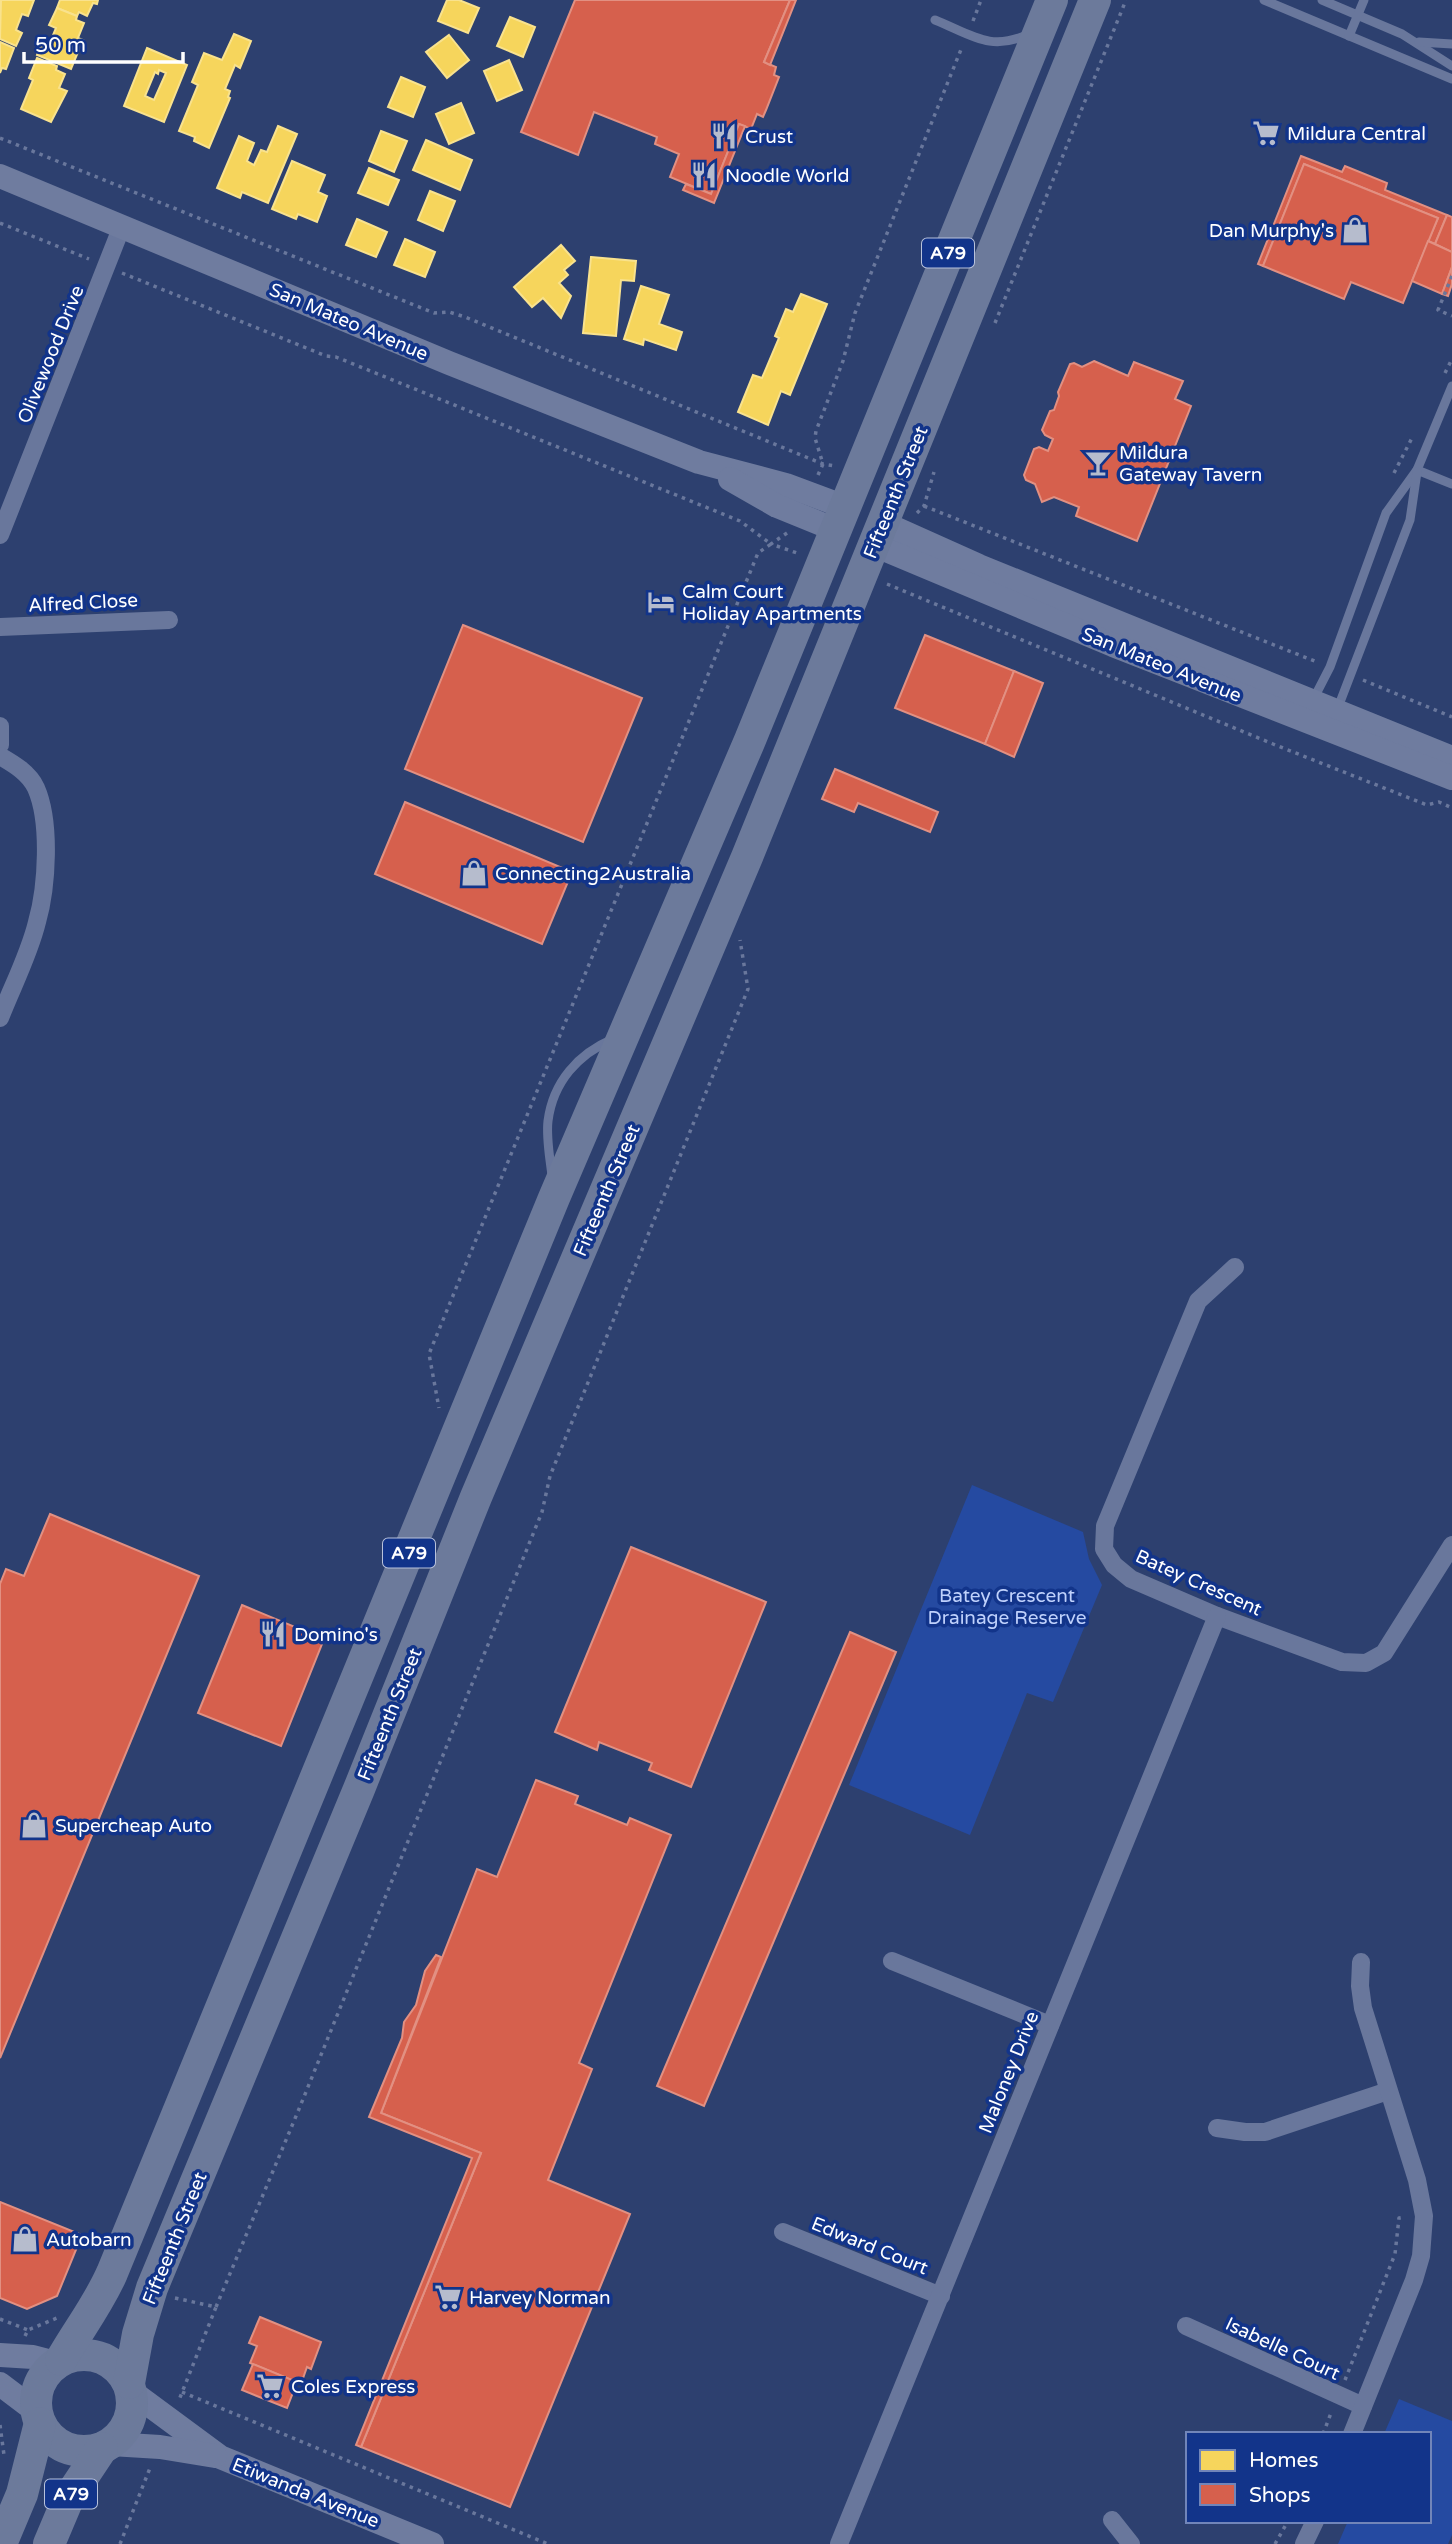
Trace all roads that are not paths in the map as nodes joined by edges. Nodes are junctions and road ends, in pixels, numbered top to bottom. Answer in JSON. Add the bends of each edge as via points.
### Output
{"nodes":[{"id":1,"x":1052,"y":0,"type":"edge"},
{"id":2,"x":1095,"y":0,"type":"edge"},
{"id":3,"x":1264,"y":0,"type":"edge"},
{"id":4,"x":1322,"y":0,"type":"edge"},
{"id":5,"x":1364,"y":0,"type":"edge"},
{"id":6,"x":1359,"y":15,"type":"junction"},
{"id":7,"x":935,"y":20,"type":"dead end"},
{"id":8,"x":1040,"y":30,"type":"junction"},
{"id":9,"x":1349,"y":36,"type":"junction"},
{"id":10,"x":1414,"y":41,"type":"junction"},
{"id":11,"x":1452,"y":44,"type":"edge"},
{"id":12,"x":1452,"y":66,"type":"edge"},
{"id":13,"x":1452,"y":79,"type":"edge"},
{"id":14,"x":0,"y":176,"type":"edge"},
{"id":15,"x":122,"y":226,"type":"junction"},
{"id":16,"x":1452,"y":386,"type":"edge"},
{"id":17,"x":1417,"y":470,"type":"junction"},
{"id":18,"x":1452,"y":484,"type":"edge"},
{"id":19,"x":840,"y":519,"type":"junction"},
{"id":20,"x":0,"y":534,"type":"edge"},
{"id":21,"x":891,"y":539,"type":"junction"},
{"id":22,"x":169,"y":620,"type":"dead end"},
{"id":23,"x":0,"y":627,"type":"edge"},
{"id":24,"x":1312,"y":701,"type":"junction"},
{"id":25,"x":1337,"y":710,"type":"junction"},
{"id":26,"x":0,"y":726,"type":"edge"},
{"id":27,"x":0,"y":745,"type":"edge"},
{"id":28,"x":0,"y":756,"type":"edge"},
{"id":29,"x":1452,"y":758,"type":"edge"},
{"id":30,"x":1452,"y":778,"type":"edge"},
{"id":31,"x":707,"y":838,"type":"junction"},
{"id":32,"x":747,"y":857,"type":"junction"},
{"id":33,"x":0,"y":1018,"type":"edge"},
{"id":34,"x":1236,"y":1267,"type":"dead end"},
{"id":35,"x":1452,"y":1545,"type":"edge"},
{"id":36,"x":1217,"y":1616,"type":"junction"},
{"id":37,"x":356,"y":1680,"type":"junction"},
{"id":38,"x":396,"y":1696,"type":"junction"},
{"id":39,"x":892,"y":1961,"type":"dead end"},
{"id":40,"x":1361,"y":1962,"type":"dead end"},
{"id":41,"x":1050,"y":2025,"type":"junction"},
{"id":42,"x":1388,"y":2091,"type":"junction"},
{"id":43,"x":1216,"y":2128,"type":"dead end"},
{"id":44,"x":783,"y":2232,"type":"dead end"},
{"id":45,"x":940,"y":2296,"type":"junction"},
{"id":46,"x":1186,"y":2326,"type":"dead end"},
{"id":47,"x":0,"y":2355,"type":"edge"},
{"id":48,"x":58,"y":2362,"type":"junction"},
{"id":49,"x":0,"y":2384,"type":"edge"},
{"id":50,"x":130,"y":2387,"type":"junction"},
{"id":51,"x":1363,"y":2406,"type":"junction"},
{"id":52,"x":39,"y":2417,"type":"junction"},
{"id":53,"x":1353,"y":2432,"type":"edge"},
{"id":54,"x":106,"y":2446,"type":"junction"},
{"id":55,"x":220,"y":2457,"type":"junction"},
{"id":56,"x":1112,"y":2520,"type":"dead end"},
{"id":57,"x":1314,"y":2523,"type":"edge"},
{"id":58,"x":56,"y":2538,"type":"edge"},
{"id":59,"x":1,"y":2544,"type":"edge"},
{"id":60,"x":432,"y":2544,"type":"edge"},
{"id":61,"x":839,"y":2544,"type":"edge"},
{"id":62,"x":1131,"y":2544,"type":"edge"},
{"id":63,"x":1304,"y":2544,"type":"edge"}],
"edges":[{"from":1,"to":8,"type":"highway","number":"A79"},
{"from":2,"to":21,"type":"highway","name":"Fifteenth Street","number":"A79","via":[[894,490]]},
{"from":3,"to":9,"type":"lane"},
{"from":4,"to":6,"type":"lane"},
{"from":5,"to":6,"type":"lane"},
{"from":6,"to":9,"type":"lane"},
{"from":6,"to":10,"type":"lane"},
{"from":7,"to":8,"type":"lane","via":[[994,43]]},
{"from":8,"to":19,"type":"highway","number":"A79"},
{"from":9,"to":13,"type":"lane"},
{"from":10,"to":11,"type":"lane"},
{"from":10,"to":12,"type":"lane"},
{"from":14,"to":15,"type":"street","name":"San Mateo Avenue"},
{"from":15,"to":19,"type":"street","name":"San Mateo Avenue","via":[[699,462],[786,485]]},
{"from":15,"to":20,"type":"street","name":"Olivewood Drive"},
{"from":16,"to":17,"type":"lane"},
{"from":17,"to":18,"type":"lane"},
{"from":17,"to":24,"type":"lane","via":[[1387,513],[1330,667]]},
{"from":17,"to":25,"type":"lane","via":[[1410,520]]},
{"from":19,"to":21,"type":"highway"},
{"from":19,"to":31,"type":"highway","number":"A79"},
{"from":21,"to":24,"type":"street","name":"San Mateo Avenue","via":[[979,566]]},
{"from":21,"to":30,"type":"street","name":"San Mateo Avenue","via":[[1113,645]]},
{"from":21,"to":32,"type":"highway","name":"Fifteenth Street","number":"A79"},
{"from":22,"to":23,"type":"street","name":"Alfred Close"},
{"from":24,"to":25,"type":"street","name":"San Mateo Avenue"},
{"from":25,"to":29,"type":"street","name":"San Mateo Avenue"},
{"from":26,"to":27,"type":"street"},
{"from":28,"to":33,"type":"street","via":[[20,767],[35,786],[44,829],[44,887],[37,923]]},
{"from":31,"to":32,"type":"highway"},
{"from":31,"to":37,"type":"highway","number":"A79"},
{"from":32,"to":38,"type":"highway","name":"Fifteenth Street","number":"A79"},
{"from":34,"to":36,"type":"street","name":"Batey Crescent","via":[[1198,1301],[1105,1526],[1104,1549],[1131,1579]]},
{"from":35,"to":36,"type":"street","name":"Batey Crescent","via":[[1384,1653],[1366,1663],[1342,1662]]},
{"from":36,"to":41,"type":"street","name":"Maloney Drive"},
{"from":37,"to":38,"type":"highway"},
{"from":37,"to":48,"type":"highway","number":"A79","via":[[112,2273],[93,2312]]},
{"from":38,"to":50,"type":"highway","name":"Fifteenth Street","number":"A79","via":[[152,2288],[138,2334]]},
{"from":39,"to":41,"type":"street"},
{"from":40,"to":42,"type":"street","via":[[1363,2008]]},
{"from":41,"to":45,"type":"street","name":"Maloney Drive"},
{"from":42,"to":43,"type":"street","via":[[1265,2132]]},
{"from":42,"to":51,"type":"street","via":[[1417,2180],[1424,2236],[1414,2280]]},
{"from":44,"to":45,"type":"street","name":"Edward Court"},
{"from":45,"to":61,"type":"street","name":"Maloney Drive"},
{"from":46,"to":51,"type":"street","name":"Isabelle Court"},
{"from":47,"to":48,"type":"street"},
{"from":48,"to":50,"type":"highway","via":[[76,2355],[107,2360]]},
{"from":48,"to":52,"type":"highway","number":"A79","via":[[39,2385]]},
{"from":49,"to":52,"type":"street"},
{"from":50,"to":54,"type":"highway","number":"A79","via":[[130,2421]]},
{"from":50,"to":55,"type":"street","name":"Etiwanda Avenue"},
{"from":51,"to":53,"type":"street"},
{"from":52,"to":54,"type":"highway","number":"A79","via":[[48,2435],[66,2447],[88,2451]]},
{"from":52,"to":59,"type":"highway","number":"A79","via":[[22,2494]]},
{"from":54,"to":55,"type":"street","name":"Etiwanda Avenue","via":[[160,2447]]},
{"from":54,"to":58,"type":"highway","number":"A79","via":[[68,2499]]},
{"from":55,"to":60,"type":"street","name":"Etiwanda Avenue"},
{"from":56,"to":62,"type":"street"},
{"from":57,"to":63,"type":"street"}]}
